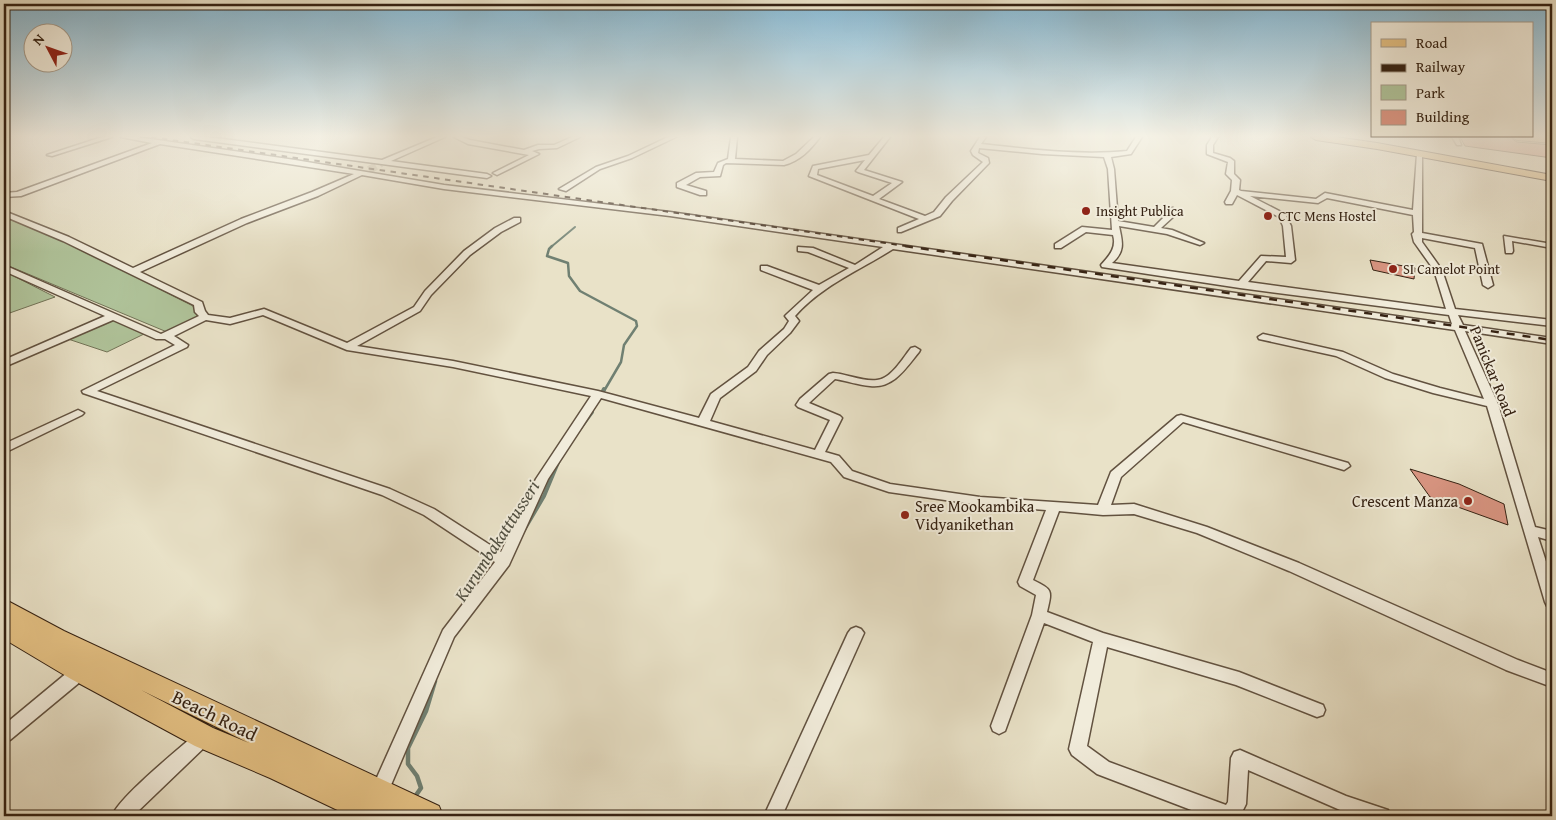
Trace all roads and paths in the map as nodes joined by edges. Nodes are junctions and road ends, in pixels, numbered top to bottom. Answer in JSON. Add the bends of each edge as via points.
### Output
{"nodes":[{"id":1,"x":69,"y":175,"type":"edge"},
{"id":2,"x":358,"y":175,"type":"tunnel mouth"},
{"id":3,"x":382,"y":175,"type":"tunnel mouth"},
{"id":4,"x":481,"y":175,"type":"edge"},
{"id":5,"x":586,"y":175,"type":"edge"},
{"id":6,"x":698,"y":175,"type":"edge"},
{"id":7,"x":813,"y":175,"type":"edge"},
{"id":8,"x":875,"y":175,"type":"edge"},
{"id":9,"x":973,"y":175,"type":"edge"},
{"id":10,"x":1112,"y":175,"type":"edge"},
{"id":11,"x":1231,"y":175,"type":"edge"},
{"id":12,"x":1419,"y":175,"type":"edge"},
{"id":13,"x":1537,"y":175,"type":"edge"},
{"id":14,"x":487,"y":176,"type":"dead end"},
{"id":15,"x":1552,"y":178,"type":"edge"},
{"id":16,"x":563,"y":189,"type":"dead end"},
{"id":17,"x":1236,"y":192,"type":"junction"},
{"id":18,"x":703,"y":193,"type":"dead end"},
{"id":19,"x":4,"y":195,"type":"edge"},
{"id":20,"x":874,"y":199,"type":"junction"},
{"id":21,"x":1229,"y":202,"type":"dead end"},
{"id":22,"x":1170,"y":210,"type":"dead end"},
{"id":23,"x":4,"y":213,"type":"edge"},
{"id":24,"x":1417,"y":213,"type":"junction"},
{"id":25,"x":926,"y":219,"type":"junction"},
{"id":26,"x":517,"y":220,"type":"dead end"},
{"id":27,"x":1115,"y":222,"type":"junction"},
{"id":28,"x":1157,"y":229,"type":"junction"},
{"id":29,"x":901,"y":230,"type":"dead end"},
{"id":30,"x":1117,"y":233,"type":"junction"},
{"id":31,"x":1416,"y":234,"type":"junction"},
{"id":32,"x":1200,"y":243,"type":"dead end"},
{"id":33,"x":891,"y":246,"type":"junction"},
{"id":34,"x":1058,"y":246,"type":"dead end"},
{"id":35,"x":1552,"y":246,"type":"edge"},
{"id":36,"x":801,"y":249,"type":"dead end"},
{"id":37,"x":1509,"y":251,"type":"dead end"},
{"id":38,"x":4,"y":268,"type":"edge"},
{"id":39,"x":764,"y":268,"type":"dead end"},
{"id":40,"x":856,"y":268,"type":"junction"},
{"id":41,"x":132,"y":272,"type":"junction"},
{"id":42,"x":1240,"y":285,"type":"junction"},
{"id":43,"x":1488,"y":285,"type":"dead end"},
{"id":44,"x":817,"y":288,"type":"junction"},
{"id":45,"x":1452,"y":312,"type":"junction"},
{"id":46,"x":113,"y":316,"type":"junction"},
{"id":47,"x":205,"y":317,"type":"junction"},
{"id":48,"x":1552,"y":323,"type":"edge"},
{"id":49,"x":1459,"y":328,"type":"junction"},
{"id":50,"x":167,"y":336,"type":"junction"},
{"id":51,"x":1263,"y":336,"type":"dead end"},
{"id":52,"x":1552,"y":341,"type":"edge"},
{"id":53,"x":347,"y":347,"type":"junction"},
{"id":54,"x":915,"y":350,"type":"dead end"},
{"id":55,"x":4,"y":364,"type":"edge"},
{"id":56,"x":598,"y":394,"type":"junction"},
{"id":57,"x":1492,"y":404,"type":"junction"},
{"id":58,"x":78,"y":414,"type":"dead end"},
{"id":59,"x":703,"y":423,"type":"junction"},
{"id":60,"x":4,"y":449,"type":"edge"},
{"id":61,"x":818,"y":455,"type":"junction"},
{"id":62,"x":1344,"y":466,"type":"dead end"},
{"id":63,"x":1054,"y":506,"type":"junction"},
{"id":64,"x":1103,"y":510,"type":"junction"},
{"id":65,"x":1529,"y":530,"type":"junction"},
{"id":66,"x":1552,"y":536,"type":"edge"},
{"id":67,"x":504,"y":561,"type":"junction"},
{"id":68,"x":1552,"y":602,"type":"edge"},
{"id":69,"x":4,"y":608,"type":"edge"},
{"id":70,"x":1040,"y":615,"type":"junction"},
{"id":71,"x":4,"y":628,"type":"edge"},
{"id":72,"x":856,"y":633,"type":"dead end"},
{"id":73,"x":1101,"y":639,"type":"junction"},
{"id":74,"x":80,"y":672,"type":"junction"},
{"id":75,"x":1552,"y":680,"type":"edge"},
{"id":76,"x":1317,"y":710,"type":"dead end"},
{"id":77,"x":998,"y":726,"type":"dead end"},
{"id":78,"x":4,"y":735,"type":"edge"},
{"id":79,"x":204,"y":737,"type":"junction"},
{"id":80,"x":380,"y":805,"type":"edge"},
{"id":81,"x":427,"y":815,"type":"edge"},
{"id":82,"x":121,"y":816,"type":"edge"},
{"id":83,"x":773,"y":816,"type":"edge"},
{"id":84,"x":1230,"y":816,"type":"edge"},
{"id":85,"x":1381,"y":816,"type":"edge"}],
"edges":[{"from":1,"to":19,"type":"street","via":[[18,194]]},
{"from":2,"to":41,"type":"street","via":[[244,221]]},
{"from":3,"to":33,"type":"street","via":[[444,187],[670,214]]},
{"from":4,"to":14,"type":"street"},
{"from":5,"to":16,"type":"street"},
{"from":6,"to":18,"type":"street","via":[[680,185]]},
{"from":7,"to":20,"type":"street"},
{"from":8,"to":20,"type":"street","via":[[898,182]]},
{"from":9,"to":25,"type":"street","via":[[937,214]]},
{"from":10,"to":27,"type":"street"},
{"from":11,"to":17,"type":"street","via":[[1236,180]]},
{"from":12,"to":24,"type":"street"},
{"from":13,"to":15,"type":"main road"},
{"from":17,"to":21,"type":"street"},
{"from":17,"to":24,"type":"street","via":[[1318,201],[1325,195]]},
{"from":17,"to":42,"type":"street","via":[[1282,216],[1287,226],[1291,260],[1264,258]]},
{"from":20,"to":25,"type":"street"},
{"from":22,"to":28,"type":"street","via":[[1165,215],[1169,218]]},
{"from":23,"to":41,"type":"street"},
{"from":24,"to":31,"type":"street"},
{"from":25,"to":29,"type":"street"},
{"from":26,"to":53,"type":"street","via":[[467,253],[417,309]]},
{"from":27,"to":28,"type":"street"},
{"from":27,"to":30,"type":"street"},
{"from":28,"to":32,"type":"street"},
{"from":30,"to":34,"type":"street","via":[[1085,229]]},
{"from":30,"to":42,"type":"street","via":[[1120,242],[1113,258],[1105,265]]},
{"from":31,"to":43,"type":"street","via":[[1479,246]]},
{"from":31,"to":45,"type":"street","name":"Panickar Road","via":[[1438,270]]},
{"from":33,"to":40,"type":"street"},
{"from":33,"to":49,"type":"street"},
{"from":35,"to":37,"type":"street","via":[[1507,238]]},
{"from":36,"to":40,"type":"street"},
{"from":38,"to":46,"type":"street"},
{"from":39,"to":44,"type":"street"},
{"from":40,"to":44,"type":"street"},
{"from":41,"to":47,"type":"street","via":[[199,304]]},
{"from":42,"to":45,"type":"street"},
{"from":44,"to":59,"type":"street","via":[[796,308],[790,316],[794,321],[787,331],[763,353],[752,369],[714,396]]},
{"from":45,"to":48,"type":"street"},
{"from":45,"to":49,"type":"street","name":"Panickar Road"},
{"from":46,"to":50,"type":"street","via":[[160,337]]},
{"from":46,"to":55,"type":"street"},
{"from":47,"to":50,"type":"street"},
{"from":47,"to":53,"type":"street","via":[[230,321],[264,312]]},
{"from":49,"to":52,"type":"street"},
{"from":49,"to":57,"type":"street","name":"Panickar Road"},
{"from":50,"to":67,"type":"street","via":[[182,345],[87,390],[386,492],[429,512]]},
{"from":51,"to":57,"type":"street","via":[[1339,354],[1389,376]]},
{"from":53,"to":56,"type":"street","via":[[453,364]]},
{"from":54,"to":61,"type":"street","via":[[889,380],[881,384],[833,376],[804,401],[802,405],[836,418]]},
{"from":56,"to":59,"type":"street"},
{"from":56,"to":67,"type":"street","via":[[542,479]]},
{"from":57,"to":65,"type":"street","name":"Panickar Road"},
{"from":58,"to":60,"type":"street"},
{"from":59,"to":61,"type":"street"},
{"from":61,"to":63,"type":"street","via":[[835,459],[848,474],[889,488],[980,501]]},
{"from":62,"to":64,"type":"street","via":[[1181,418],[1115,475]]},
{"from":63,"to":64,"type":"street"},
{"from":63,"to":70,"type":"street","via":[[1025,582],[1044,592]]},
{"from":64,"to":75,"type":"street","via":[[1134,509],[1202,530]]},
{"from":65,"to":66,"type":"street"},
{"from":65,"to":68,"type":"street","name":"Panickar Road"},
{"from":67,"to":80,"type":"street","via":[[448,634]]},
{"from":69,"to":80,"type":"main road","name":"Beach Road"},
{"from":70,"to":73,"type":"street"},
{"from":70,"to":77,"type":"street"},
{"from":71,"to":74,"type":"main road"},
{"from":72,"to":83,"type":"street"},
{"from":73,"to":76,"type":"street","via":[[1239,679]]},
{"from":73,"to":84,"type":"street","via":[[1078,749],[1103,768]]},
{"from":74,"to":78,"type":"street"},
{"from":74,"to":79,"type":"main road"},
{"from":79,"to":80,"type":"main road"},
{"from":79,"to":82,"type":"street"},
{"from":80,"to":81,"type":"main road","name":"Beach Road"},
{"from":84,"to":85,"type":"street","via":[[1237,804],[1240,758],[1344,804]]}]}
